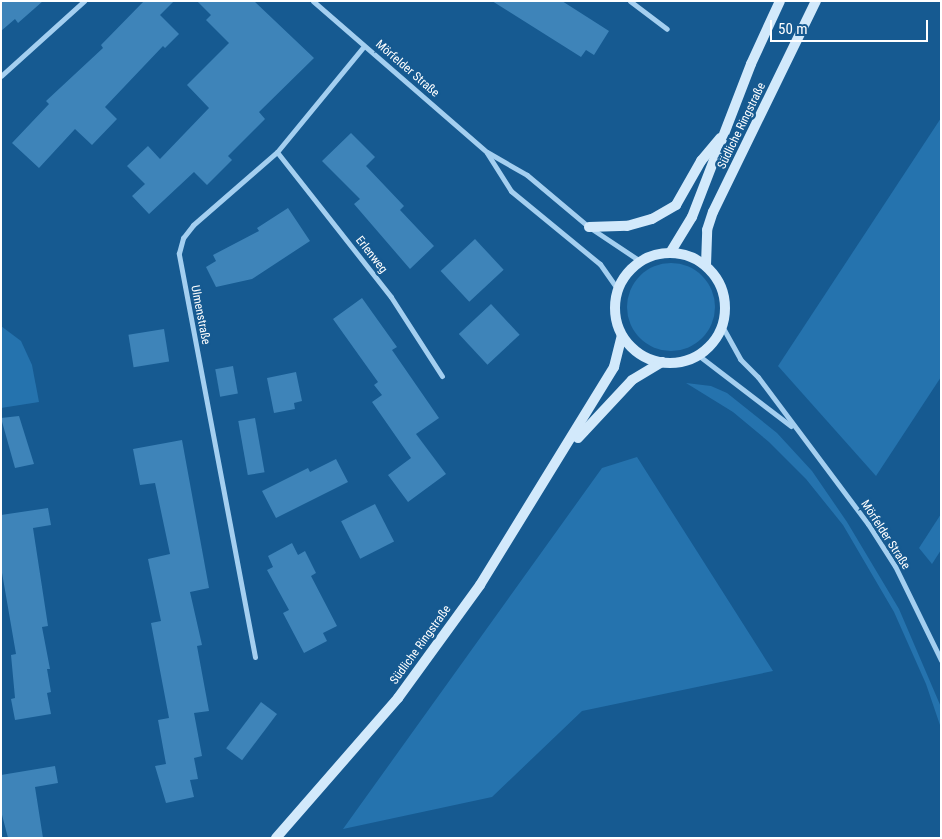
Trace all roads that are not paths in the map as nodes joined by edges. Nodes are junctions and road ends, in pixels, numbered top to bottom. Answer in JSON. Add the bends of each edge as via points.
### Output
{"nodes":[{"id":1,"x":84,"y":1,"type":"edge"},
{"id":2,"x":313,"y":1,"type":"edge"},
{"id":3,"x":630,"y":1,"type":"edge"},
{"id":4,"x":780,"y":1,"type":"edge"},
{"id":5,"x":816,"y":1,"type":"edge"},
{"id":6,"x":667,"y":29,"type":"dead end"},
{"id":7,"x":364,"y":46,"type":"junction"},
{"id":8,"x":1,"y":76,"type":"edge"},
{"id":9,"x":723,"y":135,"type":"junction"},
{"id":10,"x":277,"y":152,"type":"junction"},
{"id":11,"x":487,"y":152,"type":"junction"},
{"id":12,"x":589,"y":227,"type":"junction"},
{"id":13,"x":670,"y":252,"type":"junction"},
{"id":14,"x":640,"y":261,"type":"junction"},
{"id":15,"x":706,"y":266,"type":"junction"},
{"id":16,"x":618,"y":290,"type":"junction"},
{"id":17,"x":722,"y":326,"type":"junction"},
{"id":18,"x":622,"y":336,"type":"junction"},
{"id":19,"x":698,"y":355,"type":"junction"},
{"id":20,"x":662,"y":362,"type":"junction"},
{"id":21,"x":442,"y":376,"type":"dead end"},
{"id":22,"x":796,"y":431,"type":"junction"},
{"id":23,"x":565,"y":452,"type":"junction"},
{"id":24,"x":254,"y":657,"type":"dead end"},
{"id":25,"x":941,"y":660,"type":"edge"},
{"id":26,"x":276,"y":838,"type":"edge"}],
"edges":[{"from":1,"to":8,"type":"street"},
{"from":2,"to":7,"type":"street","name":"Mörfelder Straße"},
{"from":3,"to":6,"type":"street"},
{"from":4,"to":9,"type":"main road","name":"Südliche Ringstraße"},
{"from":5,"to":15,"type":"main road","name":"Südliche Ringstraße","via":[[713,212],[707,230]]},
{"from":7,"to":10,"type":"street","name":"Ulmenstraße"},
{"from":7,"to":11,"type":"street","name":"Mörfelder Straße"},
{"from":9,"to":12,"type":"main road","via":[[701,161],[676,205],[652,219],[627,226]]},
{"from":9,"to":13,"type":"main road","name":"Südliche Ringstraße","via":[[692,216]]},
{"from":10,"to":21,"type":"street","name":"Erlenweg","via":[[392,297]]},
{"from":10,"to":24,"type":"street","name":"Ulmenstraße","via":[[193,225],[183,238],[179,253]]},
{"from":11,"to":12,"type":"street","name":"Mörfelder Straße","via":[[527,175]]},
{"from":11,"to":16,"type":"street","name":"Mörfelder Straße","via":[[512,191],[600,264]]},
{"from":12,"to":14,"type":"street","name":"Mörfelder Straße"},
{"from":13,"to":14,"type":"main road"},
{"from":13,"to":15,"type":"main road","via":[[689,256]]},
{"from":14,"to":16,"type":"main road","name":"Südliche Ringstraße","via":[[626,274]]},
{"from":15,"to":17,"type":"main road","via":[[723,293],[725,310]]},
{"from":16,"to":18,"type":"main road","name":"Südliche Ringstraße","via":[[616,321]]},
{"from":17,"to":19,"type":"main road","via":[[708,348]]},
{"from":17,"to":22,"type":"street","name":"Mörfelder Straße","via":[[730,344]]},
{"from":18,"to":20,"type":"main road","name":"Südliche Ringstraße","via":[[646,358]]},
{"from":18,"to":23,"type":"main road","name":"Südliche Ringstraße","via":[[614,367]]},
{"from":19,"to":20,"type":"main road","name":"Südliche Ringstraße","via":[[681,362]]},
{"from":19,"to":22,"type":"street","name":"Mörfelder Straße"},
{"from":20,"to":23,"type":"main road","name":"Südliche Ringstraße","via":[[632,380]]},
{"from":22,"to":25,"type":"street","name":"Mörfelder Straße","via":[[826,467],[895,566]]},
{"from":23,"to":26,"type":"main road","name":"Südliche Ringstraße","via":[[480,585],[398,698]]}]}
